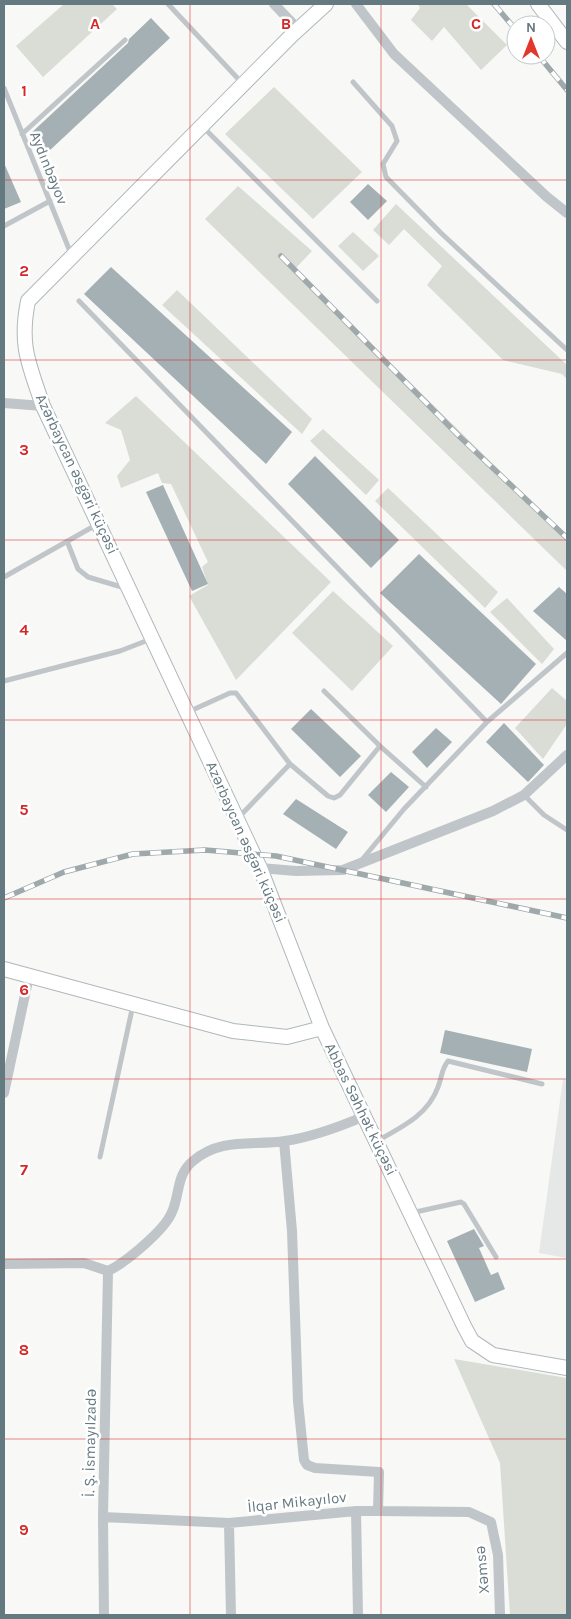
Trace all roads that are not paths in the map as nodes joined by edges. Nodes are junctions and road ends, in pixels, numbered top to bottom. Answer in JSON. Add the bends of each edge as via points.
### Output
{"nodes":[{"id":1,"x":168,"y":4,"type":"edge"},
{"id":2,"x":274,"y":4,"type":"edge"},
{"id":3,"x":326,"y":4,"type":"edge"},
{"id":4,"x":356,"y":4,"type":"edge"},
{"id":5,"x":538,"y":4,"type":"edge"},
{"id":6,"x":298,"y":30,"type":"junction"},
{"id":7,"x":125,"y":40,"type":"dead end"},
{"id":8,"x":567,"y":42,"type":"edge"},
{"id":9,"x":354,"y":82,"type":"dead end"},
{"id":10,"x":243,"y":84,"type":"junction"},
{"id":11,"x":4,"y":88,"type":"edge"},
{"id":12,"x":202,"y":126,"type":"junction"},
{"id":13,"x":22,"y":134,"type":"junction"},
{"id":14,"x":50,"y":201,"type":"junction"},
{"id":15,"x":567,"y":213,"type":"edge"},
{"id":16,"x":4,"y":226,"type":"edge"},
{"id":17,"x":72,"y":257,"type":"junction"},
{"id":18,"x":79,"y":301,"type":"dead end"},
{"id":19,"x":377,"y":301,"type":"dead end"},
{"id":20,"x":567,"y":350,"type":"edge"},
{"id":21,"x":4,"y":403,"type":"edge"},
{"id":22,"x":43,"y":406,"type":"junction"},
{"id":23,"x":99,"y":523,"type":"junction"},
{"id":24,"x":67,"y":541,"type":"junction"},
{"id":25,"x":4,"y":577,"type":"edge"},
{"id":26,"x":131,"y":590,"type":"junction"},
{"id":27,"x":154,"y":638,"type":"junction"},
{"id":28,"x":567,"y":653,"type":"edge"},
{"id":29,"x":4,"y":680,"type":"edge"},
{"id":30,"x":324,"y":691,"type":"dead end"},
{"id":31,"x":188,"y":712,"type":"junction"},
{"id":32,"x":487,"y":722,"type":"junction"},
{"id":33,"x":380,"y":746,"type":"junction"},
{"id":34,"x":567,"y":754,"type":"edge"},
{"id":35,"x":290,"y":764,"type":"junction"},
{"id":36,"x":426,"y":787,"type":"junction"},
{"id":37,"x":524,"y":795,"type":"junction"},
{"id":38,"x":237,"y":819,"type":"junction"},
{"id":39,"x":567,"y":830,"type":"edge"},
{"id":40,"x":359,"y":863,"type":"junction"},
{"id":41,"x":260,"y":868,"type":"junction"},
{"id":42,"x":4,"y":969,"type":"edge"},
{"id":43,"x":28,"y":976,"type":"junction"},
{"id":44,"x":133,"y":1005,"type":"junction"},
{"id":45,"x":322,"y":1028,"type":"junction"},
{"id":46,"x":8,"y":1052,"type":"edge"},
{"id":47,"x":542,"y":1084,"type":"dead end"},
{"id":48,"x":4,"y":1093,"type":"edge"},
{"id":49,"x":365,"y":1116,"type":"junction"},
{"id":50,"x":284,"y":1141,"type":"junction"},
{"id":51,"x":376,"y":1141,"type":"junction"},
{"id":52,"x":100,"y":1157,"type":"dead end"},
{"id":53,"x":410,"y":1213,"type":"junction"},
{"id":54,"x":496,"y":1258,"type":"dead end"},
{"id":55,"x":4,"y":1264,"type":"edge"},
{"id":56,"x":108,"y":1271,"type":"junction"},
{"id":57,"x":567,"y":1368,"type":"edge"},
{"id":58,"x":356,"y":1511,"type":"junction"},
{"id":59,"x":378,"y":1511,"type":"junction"},
{"id":60,"x":103,"y":1517,"type":"junction"},
{"id":61,"x":492,"y":1522,"type":"joint"},
{"id":62,"x":229,"y":1523,"type":"junction"},
{"id":63,"x":104,"y":1615,"type":"edge"},
{"id":64,"x":232,"y":1615,"type":"edge"},
{"id":65,"x":358,"y":1615,"type":"edge"},
{"id":66,"x":500,"y":1615,"type":"edge"}],
"edges":[{"from":1,"to":10,"type":"lane"},
{"from":2,"to":6,"type":"street"},
{"from":3,"to":6,"type":"main road","name":"Azərbaycan əsgəri küçəsi"},
{"from":4,"to":15,"type":"street","via":[[394,54]]},
{"from":5,"to":8,"type":"main road"},
{"from":6,"to":10,"type":"main road","name":"Azərbaycan əsgəri küçəsi"},
{"from":7,"to":13,"type":"lane"},
{"from":9,"to":20,"type":"lane","via":[[392,126],[396,141],[383,164],[386,177]]},
{"from":10,"to":12,"type":"main road","name":"Azərbaycan əsgəri küçəsi"},
{"from":11,"to":13,"type":"lane","name":"Aydınbəyov"},
{"from":12,"to":17,"type":"main road","name":"Azərbaycan əsgəri küçəsi"},
{"from":12,"to":19,"type":"lane"},
{"from":13,"to":14,"type":"lane","name":"Aydınbəyov"},
{"from":14,"to":16,"type":"lane"},
{"from":14,"to":17,"type":"lane","name":"Aydınbəyov"},
{"from":17,"to":22,"type":"main road","name":"Azərbaycan əsgəri küçəsi","via":[[28,301],[24,348]]},
{"from":18,"to":32,"type":"lane"},
{"from":21,"to":22,"type":"street"},
{"from":22,"to":23,"type":"main road","name":"Azərbaycan əsgəri küçəsi"},
{"from":23,"to":24,"type":"lane"},
{"from":23,"to":26,"type":"main road","name":"Azərbaycan əsgəri küçəsi"},
{"from":24,"to":25,"type":"lane"},
{"from":24,"to":26,"type":"lane","via":[[78,569],[88,577]]},
{"from":26,"to":27,"type":"main road","name":"Azərbaycan əsgəri küçəsi"},
{"from":27,"to":29,"type":"lane","via":[[120,651]]},
{"from":27,"to":31,"type":"main road","name":"Azərbaycan əsgəri küçəsi"},
{"from":28,"to":32,"type":"lane"},
{"from":30,"to":33,"type":"lane"},
{"from":31,"to":35,"type":"lane","via":[[236,693]]},
{"from":31,"to":38,"type":"main road","name":"Azərbaycan əsgəri küçəsi"},
{"from":32,"to":36,"type":"lane"},
{"from":33,"to":35,"type":"lane","via":[[340,795],[334,798]]},
{"from":33,"to":36,"type":"lane"},
{"from":34,"to":37,"type":"street"},
{"from":35,"to":38,"type":"lane"},
{"from":36,"to":40,"type":"lane"},
{"from":37,"to":39,"type":"lane","via":[[544,815]]},
{"from":37,"to":40,"type":"street","via":[[493,811]]},
{"from":38,"to":41,"type":"main road","name":"Azərbaycan əsgəri küçəsi"},
{"from":40,"to":41,"type":"street","via":[[342,870]]},
{"from":41,"to":45,"type":"main road","name":"Azərbaycan əsgəri küçəsi"},
{"from":42,"to":43,"type":"main road","name":"Abbas Səhhət küçəsi"},
{"from":43,"to":44,"type":"main road","name":"Abbas Səhhət küçəsi"},
{"from":43,"to":46,"type":"street"},
{"from":44,"to":45,"type":"main road","name":"Abbas Səhhət küçəsi","via":[[234,1032],[288,1037]]},
{"from":44,"to":52,"type":"lane"},
{"from":45,"to":49,"type":"main road","name":"Abbas Səhhət küçəsi"},
{"from":46,"to":48,"type":"street"},
{"from":47,"to":51,"type":"lane","via":[[448,1061],[430,1103],[408,1124]]},
{"from":49,"to":50,"type":"street","via":[[331,1130]]},
{"from":49,"to":51,"type":"main road","name":"Abbas Səhhət küçəsi"},
{"from":50,"to":56,"type":"street","via":[[232,1143],[194,1160],[183,1171],[172,1213],[156,1234]]},
{"from":50,"to":59,"type":"street","via":[[294,1259],[298,1401],[304,1460],[315,1468],[379,1472]]},
{"from":51,"to":53,"type":"main road","name":"Abbas Səhhət küçəsi"},
{"from":53,"to":54,"type":"lane","via":[[461,1202]]},
{"from":53,"to":57,"type":"main road","name":"Abbas Səhhət küçəsi","via":[[472,1341],[493,1355]]},
{"from":55,"to":56,"type":"street","via":[[84,1263]]},
{"from":56,"to":60,"type":"street","name":"İ. Ş. İsmayılzadə"},
{"from":58,"to":59,"type":"street","name":"İlqar Mikayılov"},
{"from":58,"to":62,"type":"street","name":"İlqar Mikayılov"},
{"from":58,"to":65,"type":"street"},
{"from":59,"to":61,"type":"street","name":"İlqar Mikayılov","via":[[469,1512]]},
{"from":60,"to":62,"type":"street","name":"İlqar Mikayılov"},
{"from":60,"to":63,"type":"street","name":"İ. Ş. İsmayılzadə"},
{"from":61,"to":66,"type":"street","name":"Xəmsə","via":[[498,1554]]},
{"from":62,"to":64,"type":"street"}]}
